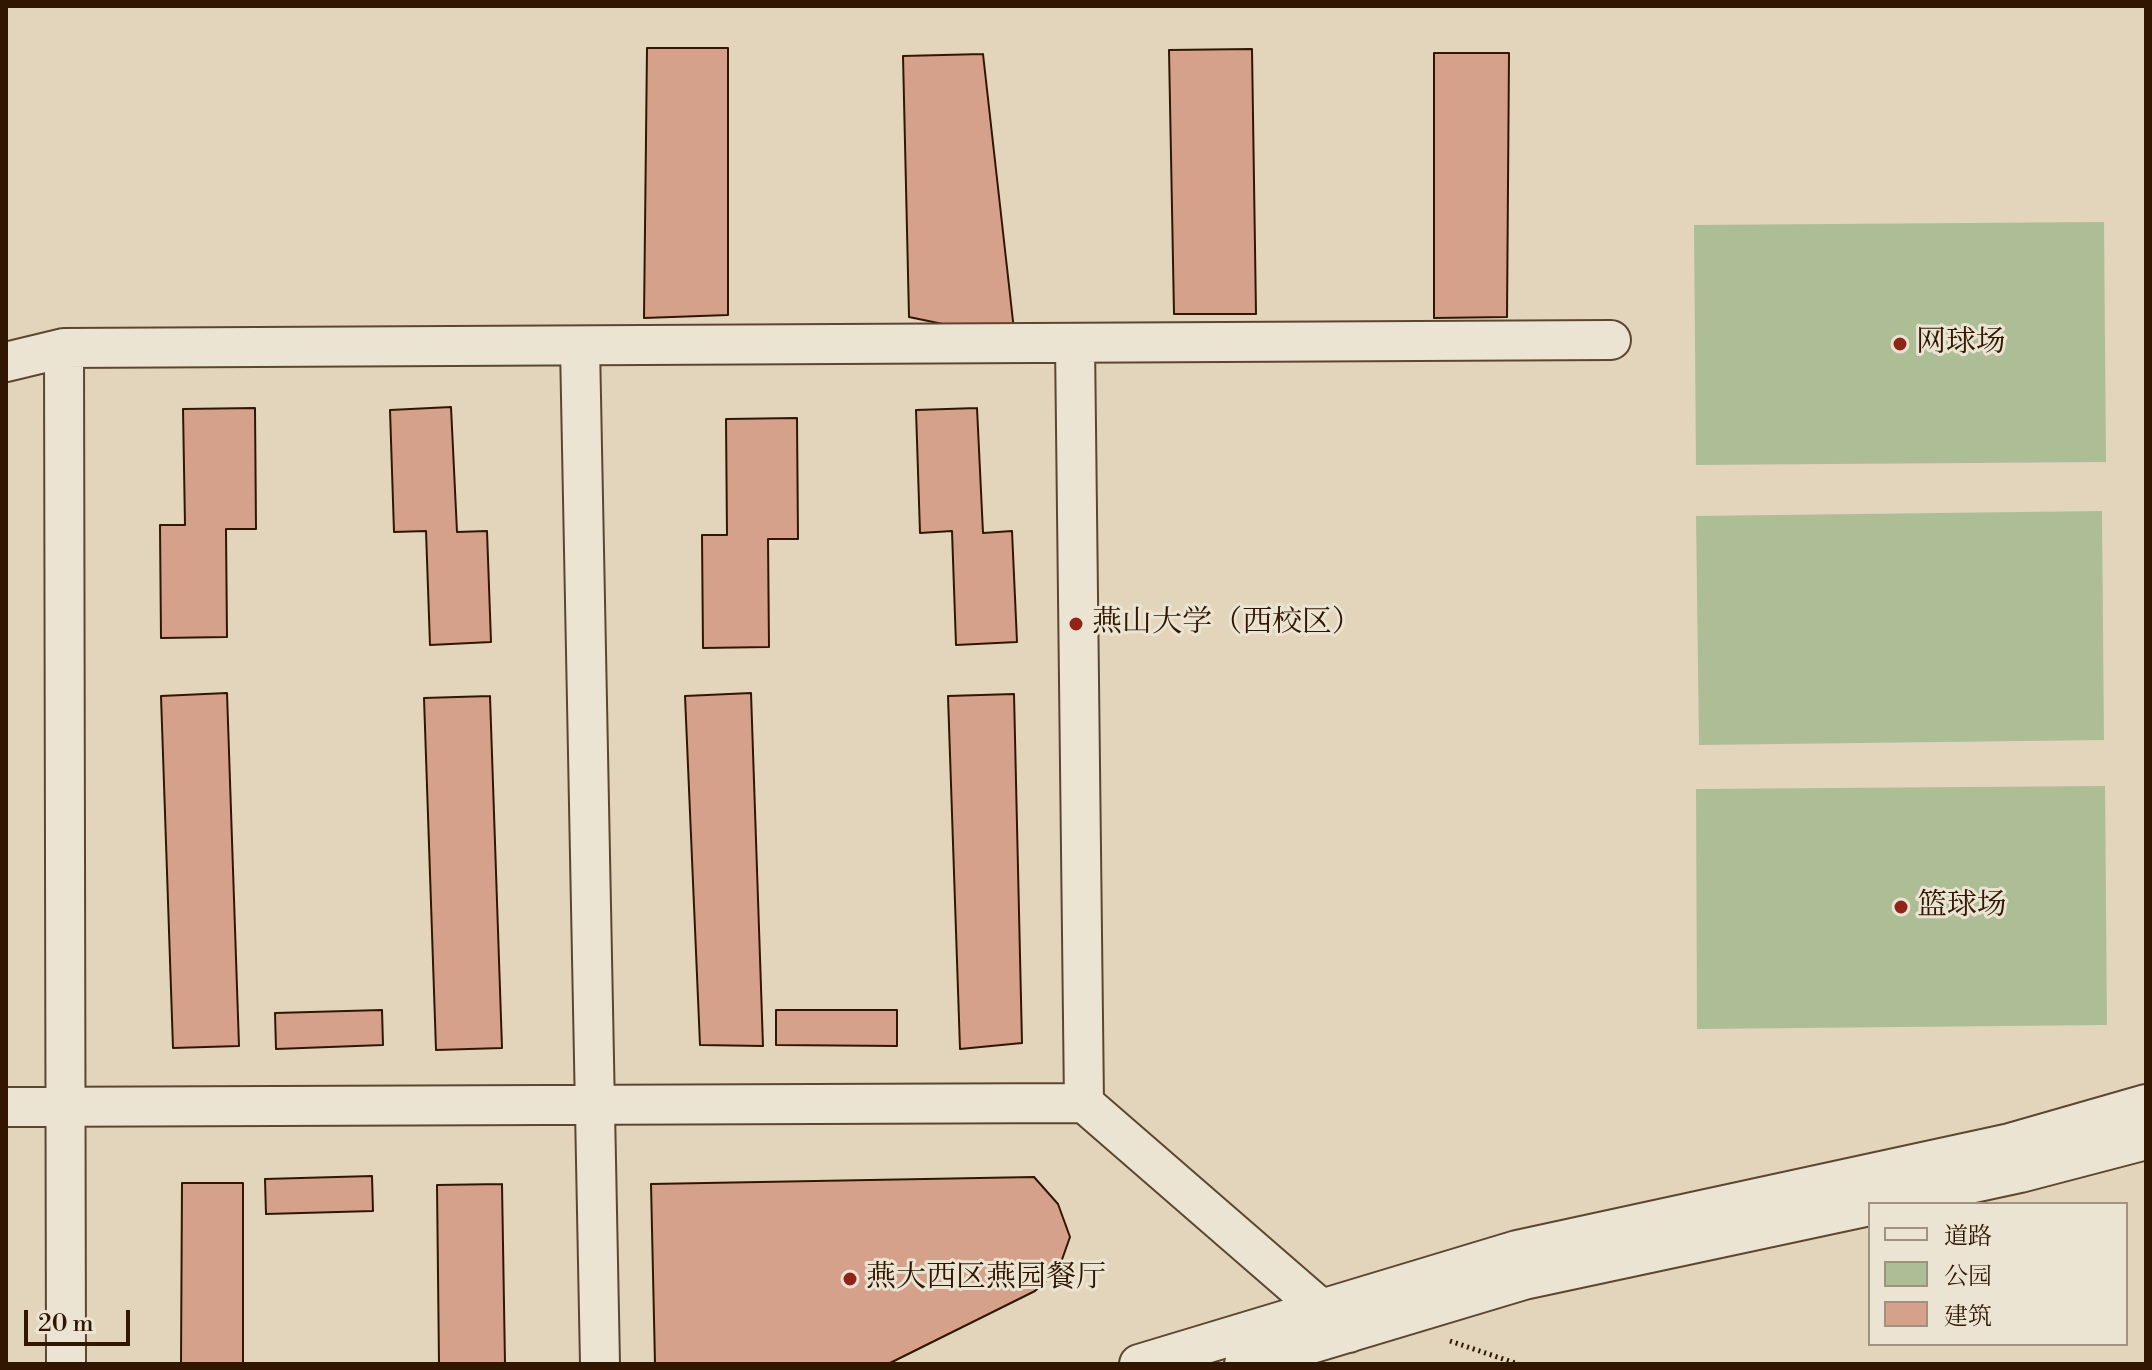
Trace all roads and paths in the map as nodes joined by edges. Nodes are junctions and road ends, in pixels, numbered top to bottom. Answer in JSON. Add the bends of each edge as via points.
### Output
{"nodes":[{"id":1,"x":1611,"y":340,"type":"dead end"},
{"id":2,"x":1075,"y":343,"type":"junction"},
{"id":3,"x":580,"y":346,"type":"junction"},
{"id":4,"x":64,"y":348,"type":"junction"},
{"id":5,"x":6,"y":362,"type":"edge"},
{"id":6,"x":1084,"y":1103,"type":"junction"},
{"id":7,"x":596,"y":1104,"type":"junction"},
{"id":8,"x":2146,"y":1104,"type":"edge"},
{"id":9,"x":66,"y":1106,"type":"junction"},
{"id":10,"x":6,"y":1107,"type":"edge"},
{"id":11,"x":2146,"y":1140,"type":"edge"},
{"id":12,"x":1886,"y":1202,"type":"edge"},
{"id":13,"x":1868,"y":1206,"type":"edge"},
{"id":14,"x":1336,"y":1336,"type":"edge"},
{"id":15,"x":66,"y":1364,"type":"edge"},
{"id":16,"x":600,"y":1364,"type":"edge"},
{"id":17,"x":1139,"y":1364,"type":"edge"},
{"id":18,"x":1244,"y":1364,"type":"edge"}],
"edges":[{"from":1,"to":2,"type":"street"},
{"from":2,"to":3,"type":"street"},
{"from":2,"to":6,"type":"street"},
{"from":3,"to":4,"type":"street"},
{"from":3,"to":7,"type":"street"},
{"from":4,"to":5,"type":"street"},
{"from":4,"to":9,"type":"street"},
{"from":6,"to":7,"type":"street"},
{"from":6,"to":14,"type":"street"},
{"from":7,"to":9,"type":"street"},
{"from":7,"to":16,"type":"street"},
{"from":8,"to":14,"type":"street","via":[[2010,1143],[1517,1250]]},
{"from":9,"to":10,"type":"street"},
{"from":9,"to":15,"type":"street"},
{"from":11,"to":12,"type":"street"},
{"from":13,"to":14,"type":"street","via":[[1524,1280]]},
{"from":14,"to":17,"type":"street"},
{"from":14,"to":18,"type":"street"}]}
